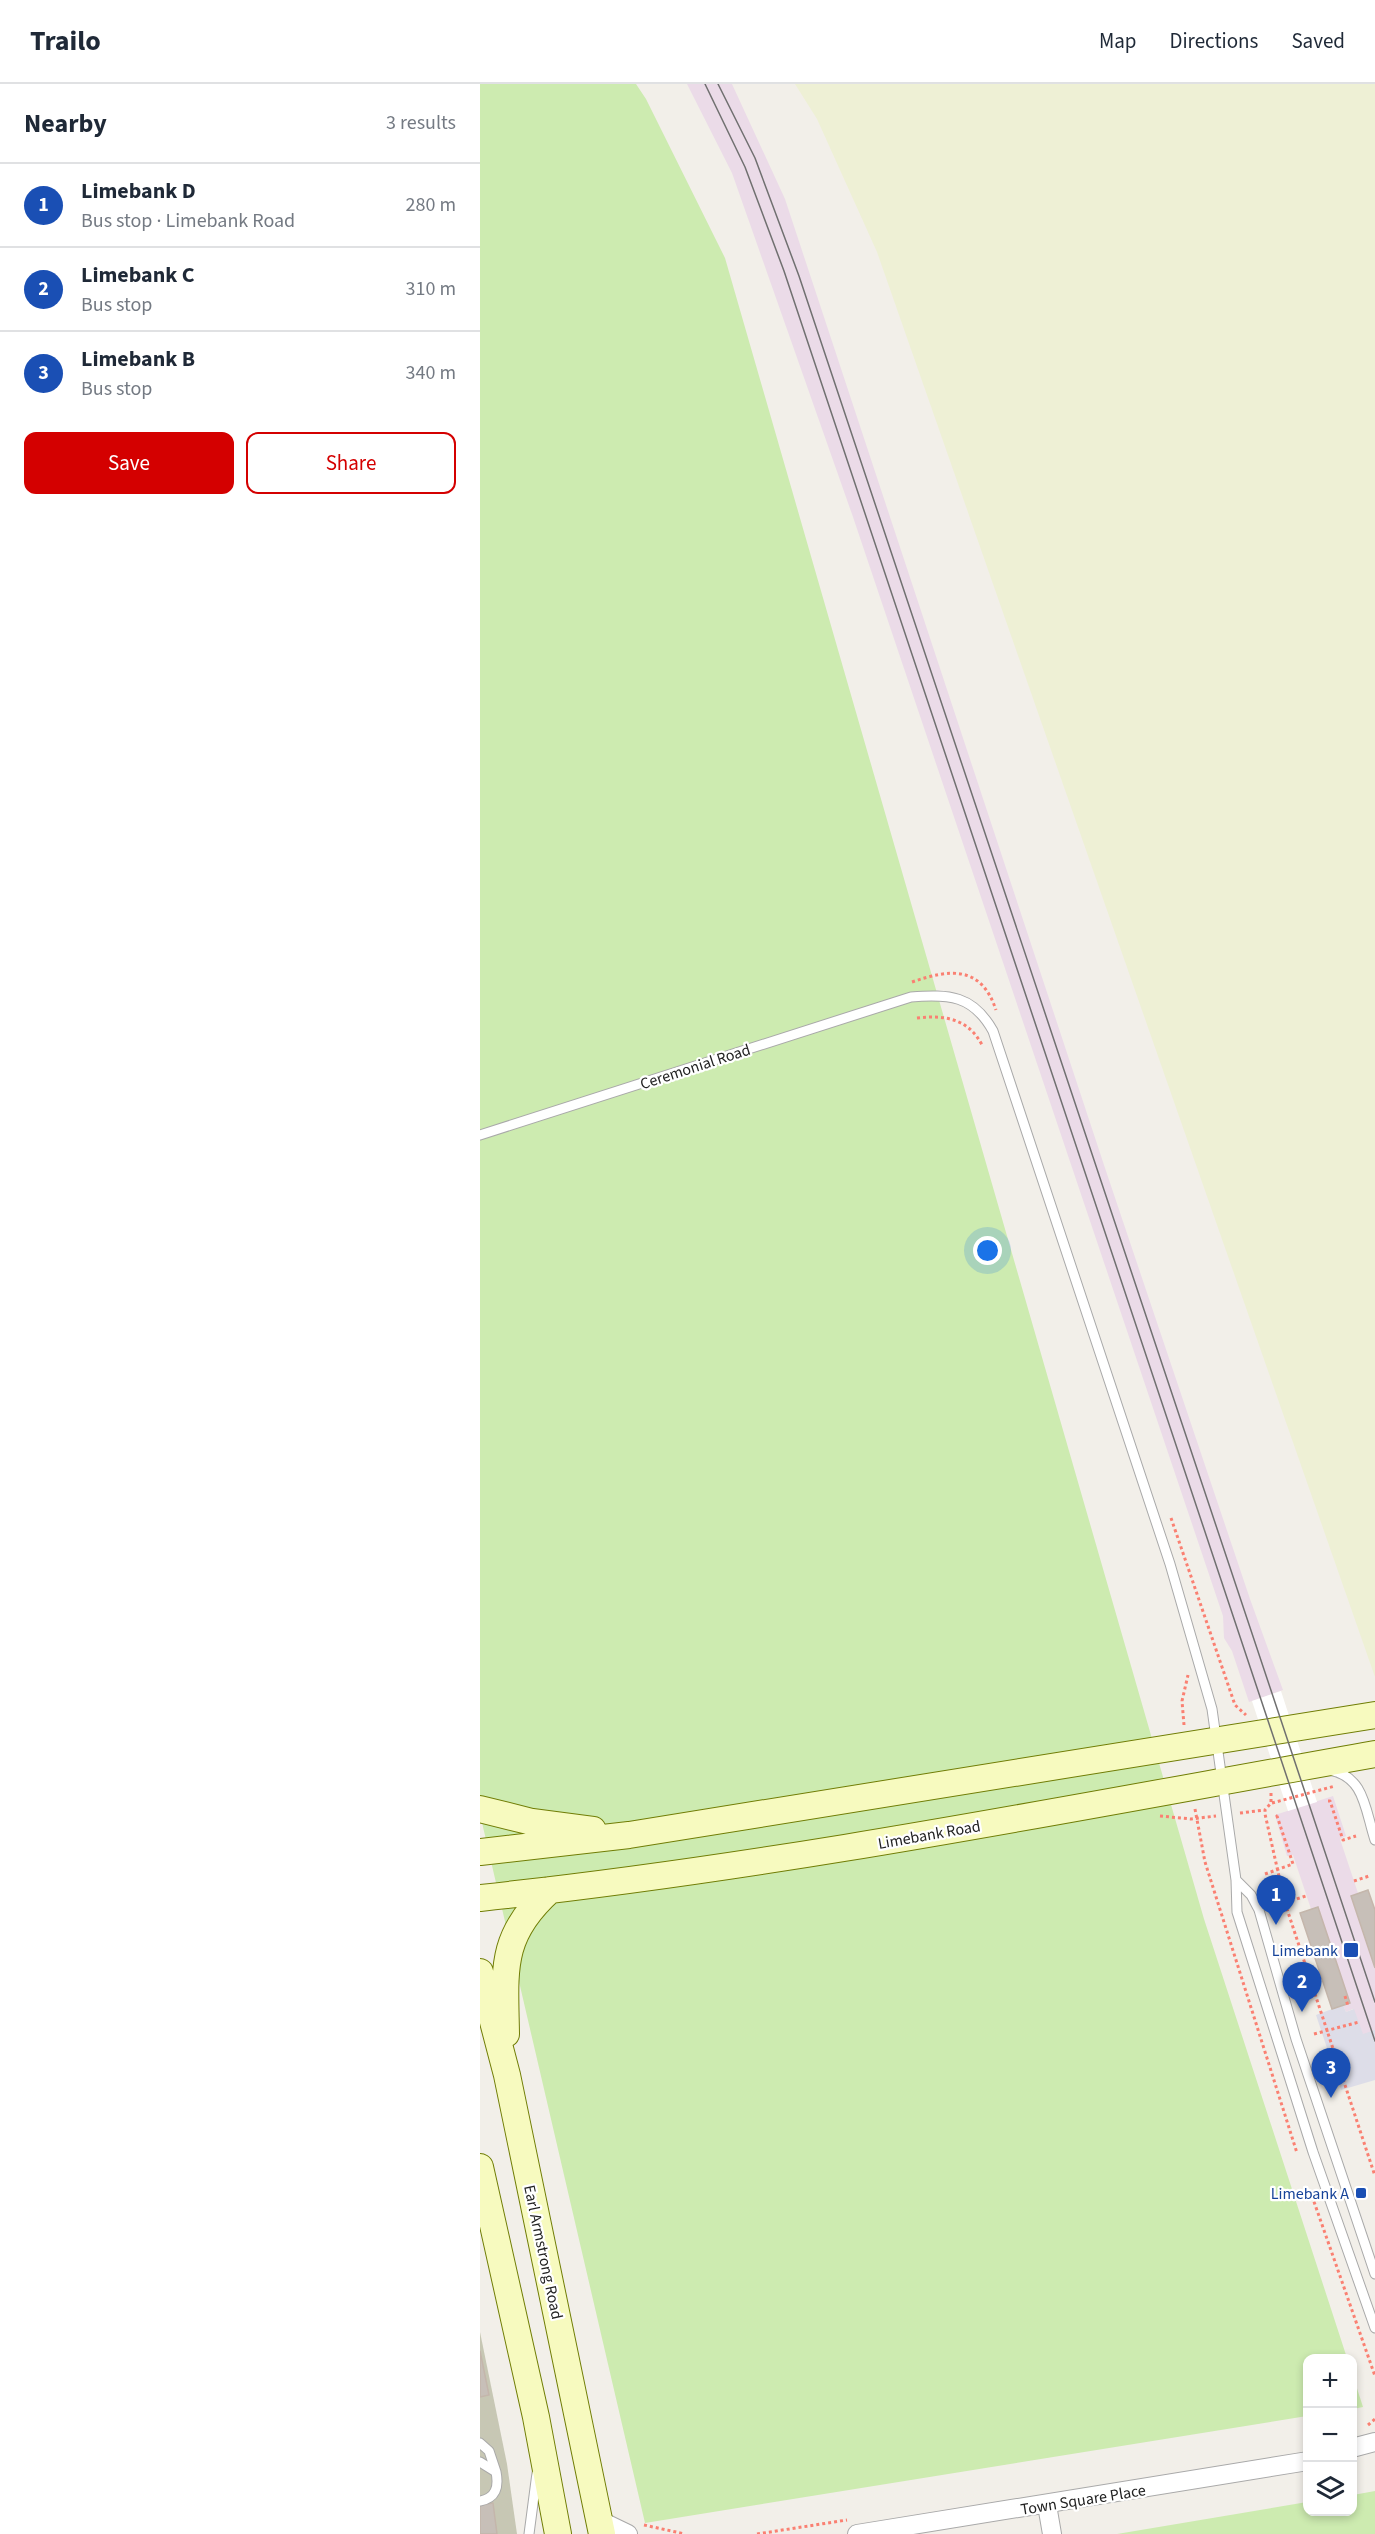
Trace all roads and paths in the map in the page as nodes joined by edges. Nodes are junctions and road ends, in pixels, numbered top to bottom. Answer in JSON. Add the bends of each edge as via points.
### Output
{"nodes":[{"id":1,"x":917,"y":1018,"type":"dead end"},
{"id":2,"x":984,"y":1049,"type":"dead end"},
{"id":3,"x":480,"y":1135,"type":"edge"},
{"id":4,"x":1188,"y":1670,"type":"dead end"},
{"id":5,"x":1375,"y":1716,"type":"edge"},
{"id":6,"x":1185,"y":1734,"type":"dead end"},
{"id":7,"x":1217,"y":1742,"type":"junction"},
{"id":8,"x":1375,"y":1754,"type":"edge"},
{"id":9,"x":1306,"y":1767,"type":"junction"},
{"id":10,"x":1356,"y":1782,"type":"junction"},
{"id":11,"x":1223,"y":1783,"type":"junction"},
{"id":12,"x":1272,"y":1797,"type":"dead end"},
{"id":13,"x":1193,"y":1799,"type":"dead end"},
{"id":14,"x":1328,"y":1801,"type":"dead end"},
{"id":15,"x":1271,"y":1803,"type":"junction"},
{"id":16,"x":480,"y":1809,"type":"edge"},
{"id":17,"x":1265,"y":1810,"type":"junction"},
{"id":18,"x":1257,"y":1811,"type":"dead end"},
{"id":19,"x":1280,"y":1815,"type":"dead end"},
{"id":20,"x":1198,"y":1825,"type":"dead end"},
{"id":21,"x":629,"y":1835,"type":"junction"},
{"id":22,"x":1356,"y":1836,"type":"dead end"},
{"id":23,"x":1375,"y":1840,"type":"edge"},
{"id":24,"x":480,"y":1852,"type":"edge"},
{"id":25,"x":1278,"y":1869,"type":"junction"},
{"id":26,"x":1265,"y":1874,"type":"dead end"},
{"id":27,"x":1369,"y":1876,"type":"dead end"},
{"id":28,"x":1236,"y":1880,"type":"junction"},
{"id":29,"x":1354,"y":1881,"type":"dead end"},
{"id":30,"x":550,"y":1890,"type":"junction"},
{"id":31,"x":1306,"y":1896,"type":"dead end"},
{"id":32,"x":480,"y":1898,"type":"edge"},
{"id":33,"x":1285,"y":1903,"type":"junction"},
{"id":34,"x":1274,"y":1906,"type":"dead end"},
{"id":35,"x":480,"y":1972,"type":"edge"},
{"id":36,"x":1345,"y":1996,"type":"dead end"},
{"id":37,"x":1348,"y":2006,"type":"dead end"},
{"id":38,"x":1359,"y":2022,"type":"dead end"},
{"id":39,"x":1329,"y":2030,"type":"junction"},
{"id":40,"x":1314,"y":2034,"type":"dead end"},
{"id":41,"x":507,"y":2075,"type":"junction"},
{"id":42,"x":480,"y":2167,"type":"edge"},
{"id":43,"x":1375,"y":2176,"type":"edge"},
{"id":44,"x":1375,"y":2274,"type":"edge"},
{"id":45,"x":1375,"y":2328,"type":"edge"},
{"id":46,"x":540,"y":2440,"type":"junction"},
{"id":47,"x":1375,"y":2442,"type":"edge"},
{"id":48,"x":480,"y":2443,"type":"edge"},
{"id":49,"x":1357,"y":2447,"type":"edge"},
{"id":50,"x":480,"y":2462,"type":"edge"},
{"id":51,"x":1303,"y":2462,"type":"edge"},
{"id":52,"x":496,"y":2472,"type":"junction"},
{"id":53,"x":480,"y":2501,"type":"edge"},
{"id":54,"x":1047,"y":2505,"type":"junction"},
{"id":55,"x":600,"y":2527,"type":"edge"},
{"id":56,"x":634,"y":2529,"type":"edge"},
{"id":57,"x":529,"y":2534,"type":"edge"},
{"id":58,"x":558,"y":2534,"type":"edge"},
{"id":59,"x":685,"y":2534,"type":"edge"},
{"id":60,"x":857,"y":2534,"type":"edge"},
{"id":61,"x":1052,"y":2534,"type":"edge"}],
"edges":[{"from":1,"to":2,"type":"path","via":[[940,1015],[963,1023],[973,1030]]},
{"from":3,"to":7,"type":"lane","name":"Ceremonial Road","via":[[911,997],[936,995],[964,1000],[985,1016],[1170,1564],[1212,1709]]},
{"from":4,"to":6,"type":"path","via":[[1182,1701]]},
{"from":5,"to":7,"type":"main road"},
{"from":7,"to":11,"type":"lane","name":"Ceremonial Road"},
{"from":7,"to":21,"type":"main road"},
{"from":8,"to":9,"type":"main road","name":"Limebank Road"},
{"from":9,"to":10,"type":"lane","via":[[1334,1771]]},
{"from":9,"to":11,"type":"main road","name":"Limebank Road"},
{"from":10,"to":15,"type":"path"},
{"from":10,"to":23,"type":"lane"},
{"from":11,"to":28,"type":"lane","name":"Ceremonial Road"},
{"from":11,"to":30,"type":"main road","name":"Limebank Road","via":[[883,1842]]},
{"from":12,"to":15,"type":"path"},
{"from":13,"to":20,"type":"path"},
{"from":14,"to":22,"type":"path","via":[[1343,1840]]},
{"from":15,"to":17,"type":"path"},
{"from":16,"to":21,"type":"main road","via":[[532,1822]]},
{"from":17,"to":18,"type":"path"},
{"from":17,"to":25,"type":"path"},
{"from":19,"to":25,"type":"path","via":[[1277,1816],[1293,1864]]},
{"from":21,"to":24,"type":"main road"},
{"from":25,"to":26,"type":"path"},
{"from":25,"to":33,"type":"path"},
{"from":27,"to":29,"type":"path"},
{"from":28,"to":44,"type":"lane","via":[[1259,1910],[1296,2039]]},
{"from":28,"to":45,"type":"lane","name":"Ceremonial Road","via":[[1241,1923],[1313,2152]]},
{"from":30,"to":32,"type":"main road","name":"Limebank Road"},
{"from":30,"to":41,"type":"main road","via":[[520,1922],[509,1947],[505,1990]]},
{"from":31,"to":33,"type":"path"},
{"from":33,"to":34,"type":"path"},
{"from":33,"to":39,"type":"path"},
{"from":35,"to":41,"type":"main road","name":"Earl Armstrong Road"},
{"from":36,"to":37,"type":"path"},
{"from":38,"to":39,"type":"path"},
{"from":39,"to":40,"type":"path"},
{"from":39,"to":43,"type":"path"},
{"from":41,"to":55,"type":"main road","name":"Earl Armstrong Road"},
{"from":42,"to":46,"type":"main road"},
{"from":46,"to":57,"type":"lane"},
{"from":46,"to":58,"type":"main road"},
{"from":47,"to":49,"type":"street"},
{"from":48,"to":52,"type":"lane","via":[[489,2451]]},
{"from":50,"to":52,"type":"lane"},
{"from":51,"to":54,"type":"street","name":"Town Square Place"},
{"from":52,"to":53,"type":"lane","via":[[496,2492]]},
{"from":54,"to":60,"type":"street","name":"Town Square Place"},
{"from":54,"to":61,"type":"street"},
{"from":55,"to":56,"type":"street"},
{"from":56,"to":59,"type":"path"}]}
